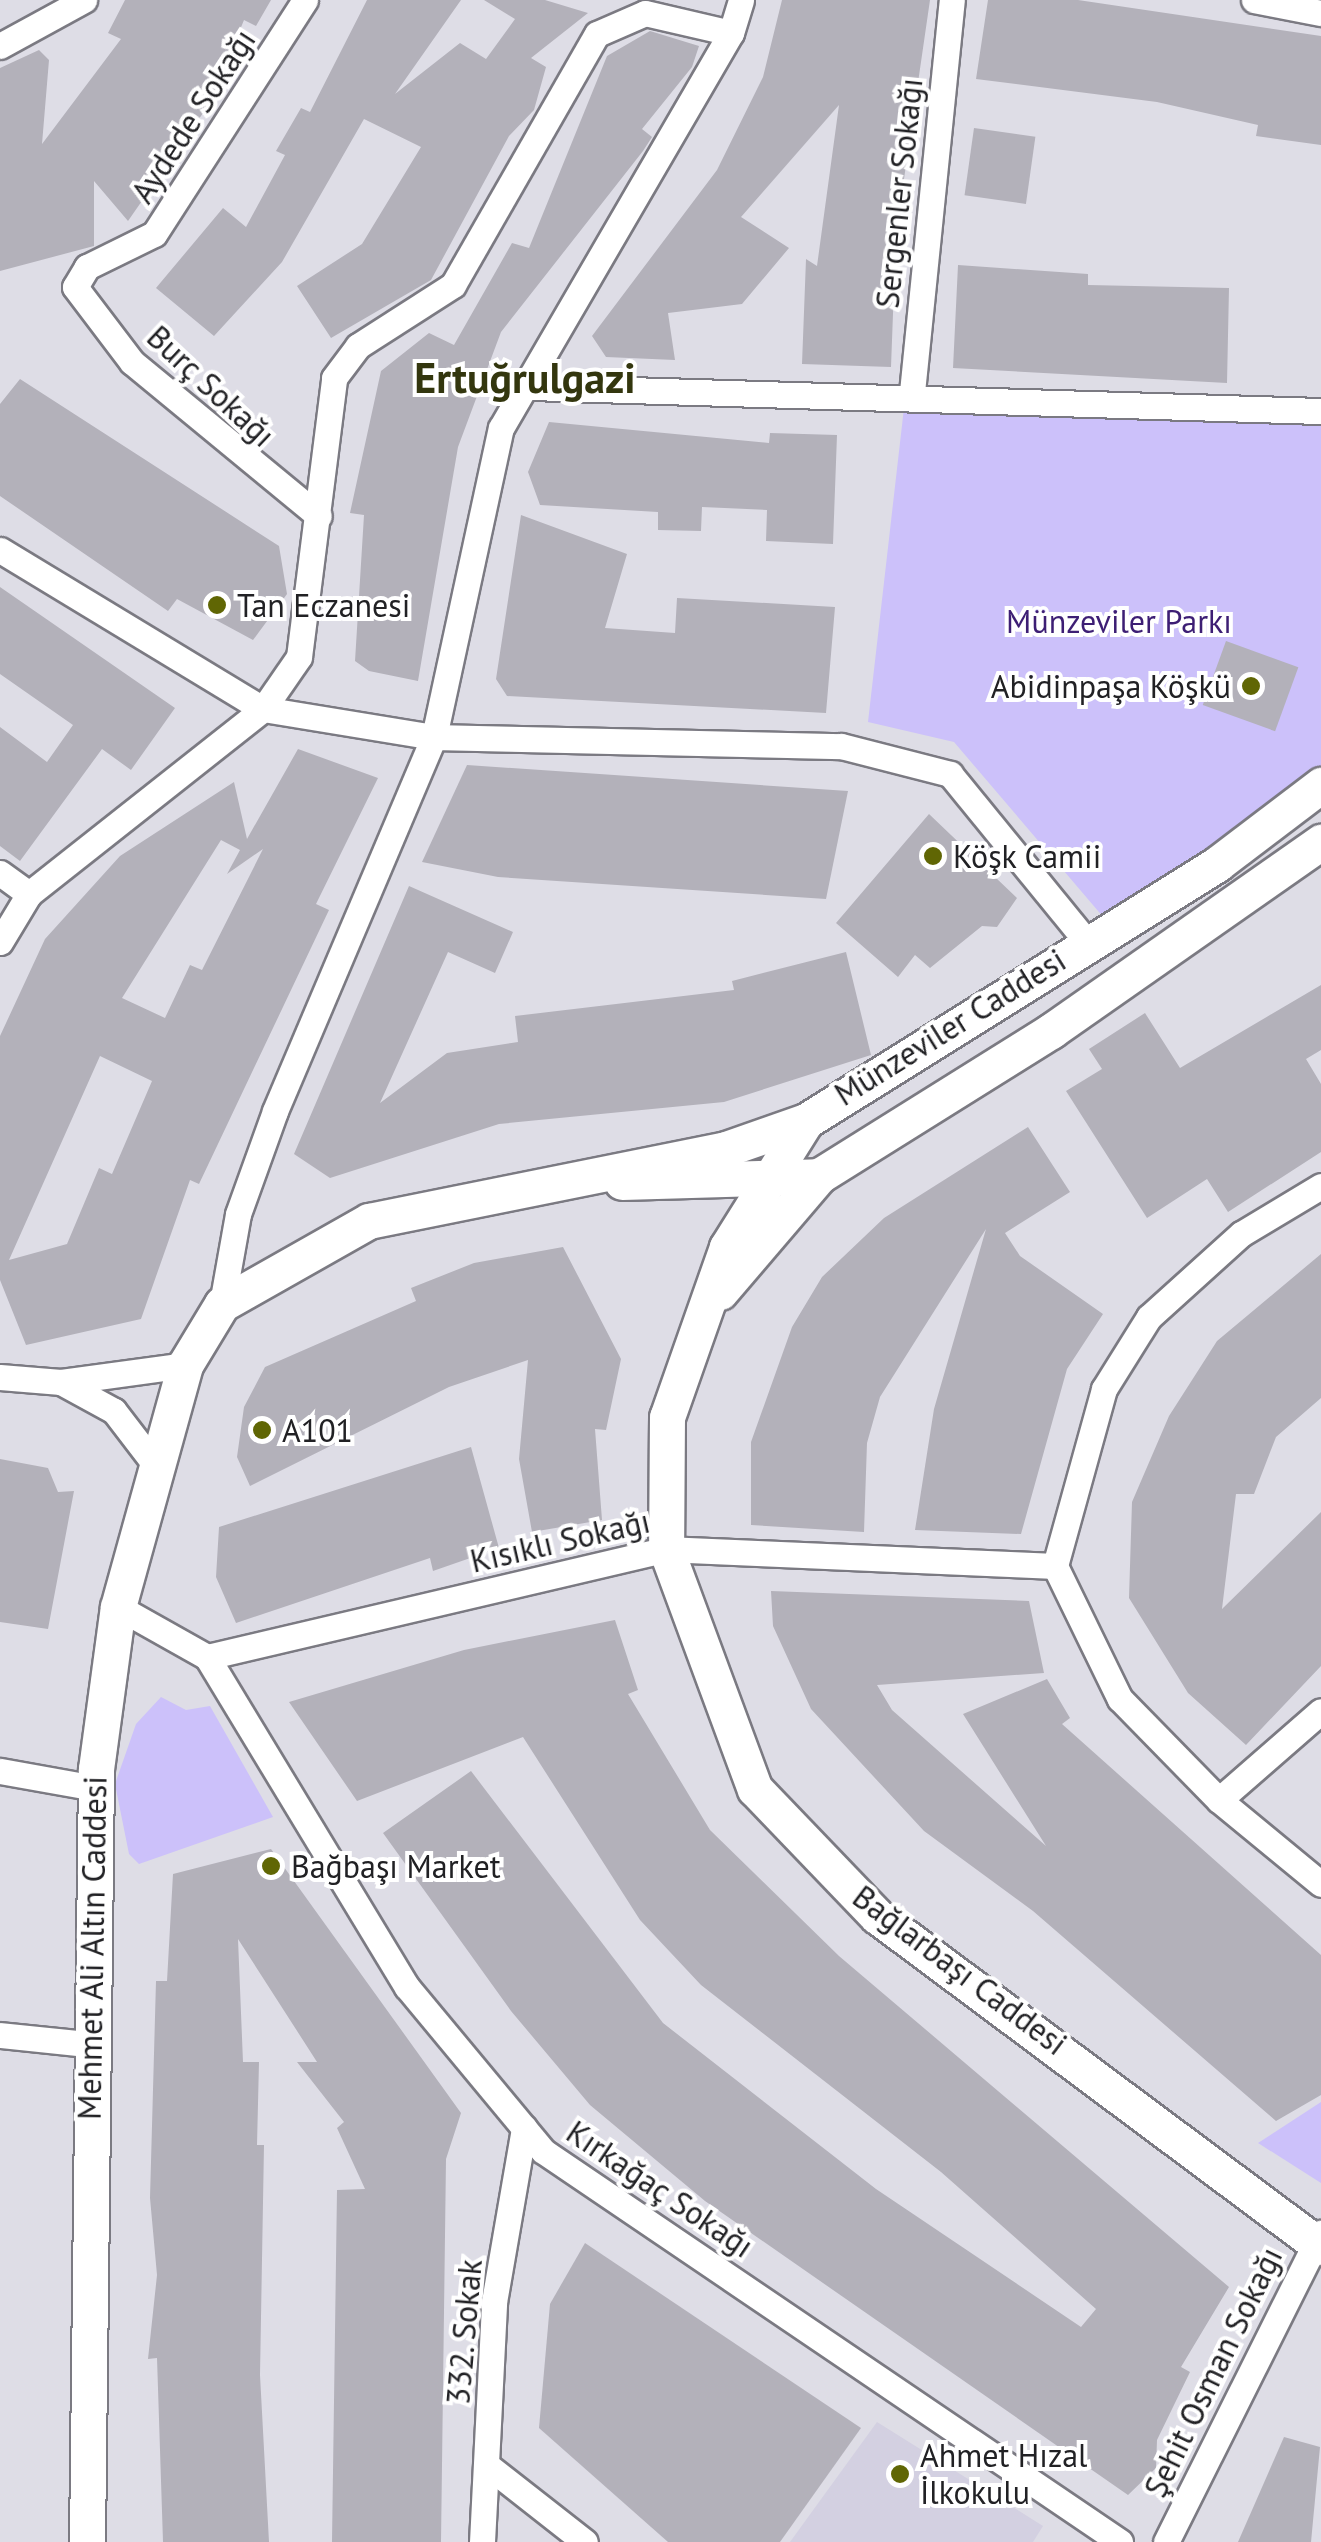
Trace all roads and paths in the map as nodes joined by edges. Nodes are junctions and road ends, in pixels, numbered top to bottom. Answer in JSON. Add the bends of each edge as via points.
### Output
{"nodes":[{"id":1,"x":84,"y":0,"type":"edge"},
{"id":2,"x":305,"y":0,"type":"edge"},
{"id":3,"x":740,"y":0,"type":"edge"},
{"id":4,"x":952,"y":0,"type":"edge"},
{"id":5,"x":1254,"y":0,"type":"edge"},
{"id":6,"x":1321,"y":12,"type":"edge"},
{"id":7,"x":731,"y":34,"type":"junction"},
{"id":8,"x":0,"y":46,"type":"edge"},
{"id":9,"x":75,"y":287,"type":"joint"},
{"id":10,"x":530,"y":386,"type":"junction"},
{"id":11,"x":912,"y":392,"type":"junction"},
{"id":12,"x":1321,"y":411,"type":"edge"},
{"id":13,"x":319,"y":516,"type":"junction"},
{"id":14,"x":0,"y":550,"type":"edge"},
{"id":15,"x":262,"y":709,"type":"junction"},
{"id":16,"x":434,"y":738,"type":"junction"},
{"id":17,"x":1321,"y":784,"type":"edge"},
{"id":18,"x":1321,"y":842,"type":"edge"},
{"id":19,"x":0,"y":874,"type":"edge"},
{"id":20,"x":29,"y":894,"type":"junction"},
{"id":21,"x":0,"y":942,"type":"edge"},
{"id":22,"x":1087,"y":942,"type":"junction"},
{"id":23,"x":806,"y":1121,"type":"junction"},
{"id":24,"x":820,"y":1176,"type":"junction"},
{"id":25,"x":541,"y":1180,"type":"junction"},
{"id":26,"x":762,"y":1180,"type":"junction"},
{"id":27,"x":703,"y":1184,"type":"junction"},
{"id":28,"x":1321,"y":1186,"type":"edge"},
{"id":29,"x":727,"y":1248,"type":"junction"},
{"id":30,"x":222,"y":1304,"type":"junction"},
{"id":31,"x":691,"y":1328,"type":"junction"},
{"id":32,"x":185,"y":1365,"type":"junction"},
{"id":33,"x":0,"y":1377,"type":"edge"},
{"id":34,"x":61,"y":1382,"type":"junction"},
{"id":35,"x":157,"y":1467,"type":"junction"},
{"id":36,"x":666,"y":1549,"type":"junction"},
{"id":37,"x":1055,"y":1566,"type":"junction"},
{"id":38,"x":118,"y":1608,"type":"junction"},
{"id":39,"x":207,"y":1657,"type":"junction"},
{"id":40,"x":1321,"y":1711,"type":"edge"},
{"id":41,"x":0,"y":1771,"type":"edge"},
{"id":42,"x":95,"y":1788,"type":"junction"},
{"id":43,"x":1219,"y":1800,"type":"junction"},
{"id":44,"x":1321,"y":1884,"type":"edge"},
{"id":45,"x":0,"y":2035,"type":"edge"},
{"id":46,"x":87,"y":2044,"type":"junction"},
{"id":47,"x":524,"y":2128,"type":"junction"},
{"id":48,"x":1318,"y":2239,"type":"edge"},
{"id":49,"x":488,"y":2466,"type":"junction"},
{"id":50,"x":87,"y":2542,"type":"edge"},
{"id":51,"x":482,"y":2542,"type":"edge"},
{"id":52,"x":585,"y":2542,"type":"edge"},
{"id":53,"x":1120,"y":2542,"type":"edge"},
{"id":54,"x":1166,"y":2542,"type":"edge"}],
"edges":[{"from":1,"to":8,"type":"street"},
{"from":2,"to":9,"type":"street","name":"Aydede Sokağı","via":[[154,234],[87,267]]},
{"from":3,"to":7,"type":"street"},
{"from":4,"to":11,"type":"street","name":"Sergenler Sokağı"},
{"from":5,"to":6,"type":"street"},
{"from":7,"to":10,"type":"street"},
{"from":7,"to":13,"type":"street","via":[[645,13],[597,34],[453,285],[358,346],[334,378]]},
{"from":9,"to":13,"type":"street","name":"Burç Sokağı","via":[[132,362]]},
{"from":10,"to":11,"type":"street"},
{"from":10,"to":16,"type":"street","via":[[501,428]]},
{"from":11,"to":12,"type":"street"},
{"from":13,"to":15,"type":"street","via":[[299,657]]},
{"from":14,"to":15,"type":"street"},
{"from":15,"to":16,"type":"street"},
{"from":15,"to":20,"type":"street"},
{"from":16,"to":22,"type":"street","via":[[841,746],[950,774]]},
{"from":16,"to":30,"type":"street","via":[[275,1111],[238,1214]]},
{"from":17,"to":22,"type":"street","name":"Münzeviler Caddesi","via":[[1217,864]]},
{"from":18,"to":24,"type":"street","name":"Münzeviler Caddesi","via":[[1051,1031]]},
{"from":19,"to":20,"type":"street"},
{"from":20,"to":21,"type":"street"},
{"from":22,"to":23,"type":"street","name":"Münzeviler Caddesi"},
{"from":23,"to":24,"type":"street"},
{"from":23,"to":25,"type":"street","name":"Münzeviler Caddesi","via":[[726,1148]]},
{"from":23,"to":26,"type":"street","name":"Bağlarbaşı Caddesi"},
{"from":24,"to":26,"type":"street","name":"Münzeviler Caddesi"},
{"from":24,"to":31,"type":"street","name":"Bağlarbaşı Caddesi"},
{"from":25,"to":27,"type":"street","name":"Münzeviler Caddesi"},
{"from":25,"to":30,"type":"street","name":"Münzeviler Caddesi","via":[[369,1221]]},
{"from":26,"to":27,"type":"street","name":"Münzeviler Caddesi"},
{"from":26,"to":29,"type":"street","name":"Bağlarbaşı Caddesi"},
{"from":27,"to":29,"type":"street","via":[[722,1205]]},
{"from":28,"to":37,"type":"street","via":[[1240,1234],[1149,1316],[1104,1390]]},
{"from":29,"to":31,"type":"street","name":"Bağlarbaşı Caddesi"},
{"from":30,"to":32,"type":"street","name":"Münzeviler Caddesi"},
{"from":31,"to":36,"type":"street","name":"Bağlarbaşı Caddesi","via":[[667,1417]]},
{"from":32,"to":34,"type":"street"},
{"from":32,"to":35,"type":"street","name":"Mehmet Ali Altın Caddesi"},
{"from":33,"to":34,"type":"street"},
{"from":34,"to":35,"type":"street","via":[[114,1411]]},
{"from":35,"to":38,"type":"street","name":"Mehmet Ali Altın Caddesi"},
{"from":36,"to":37,"type":"street","name":"Kısıklı Sokağı"},
{"from":36,"to":39,"type":"street","name":"Kısıklı Sokağı"},
{"from":36,"to":48,"type":"street","name":"Bağlarbaşı Caddesi","via":[[755,1789],[877,1916]]},
{"from":37,"to":43,"type":"street","via":[[1120,1699]]},
{"from":38,"to":39,"type":"street","name":"Kırkağaç Sokağı"},
{"from":38,"to":42,"type":"street","name":"Mehmet Ali Altın Caddesi"},
{"from":39,"to":47,"type":"street","name":"Kırkağaç Sokağı","via":[[407,1987]]},
{"from":40,"to":43,"type":"street"},
{"from":41,"to":42,"type":"street"},
{"from":42,"to":46,"type":"street","name":"Mehmet Ali Altın Caddesi"},
{"from":43,"to":44,"type":"street"},
{"from":45,"to":46,"type":"street"},
{"from":46,"to":50,"type":"street","name":"Mehmet Ali Altın Caddesi"},
{"from":47,"to":49,"type":"street","name":"332. Sokak","via":[[494,2302]]},
{"from":47,"to":53,"type":"street","name":"Kırkağaç Sokağı","via":[[543,2150]]},
{"from":48,"to":54,"type":"street","name":"Şehit Osman Sokağı"},
{"from":49,"to":51,"type":"street","name":"332. Sokak"},
{"from":49,"to":52,"type":"street"}]}
